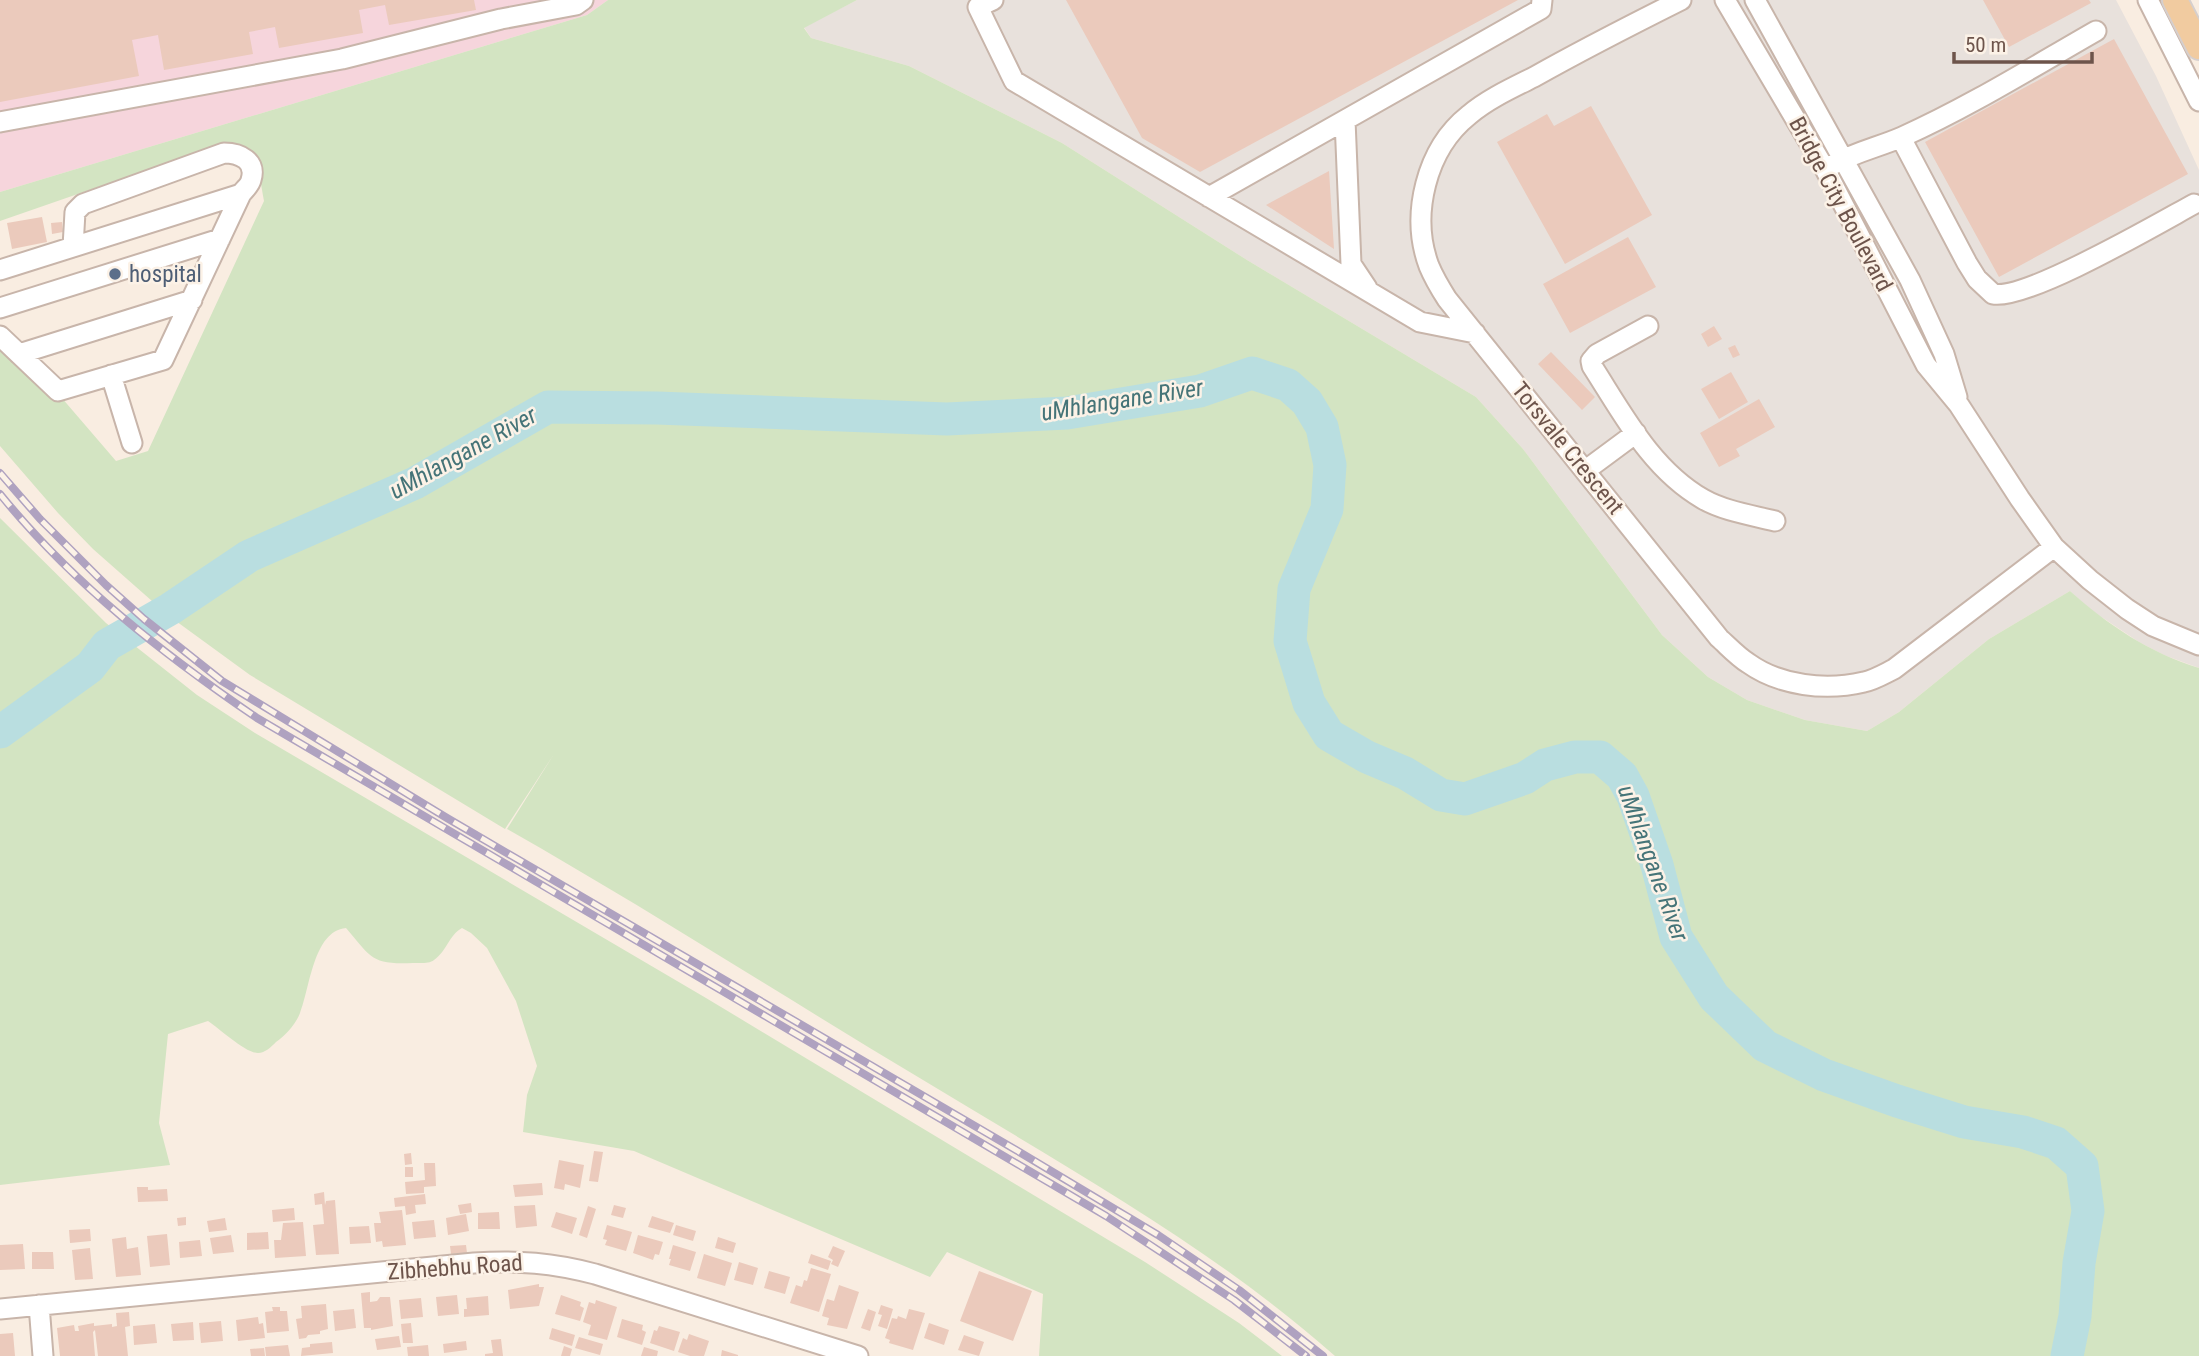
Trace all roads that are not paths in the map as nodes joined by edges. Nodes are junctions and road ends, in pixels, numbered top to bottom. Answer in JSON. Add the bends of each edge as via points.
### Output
{"nodes":[{"id":1,"x":583,"y":0,"type":"edge"},
{"id":2,"x":993,"y":0,"type":"edge"},
{"id":3,"x":1542,"y":0,"type":"edge"},
{"id":4,"x":1726,"y":0,"type":"edge"},
{"id":5,"x":1755,"y":0,"type":"edge"},
{"id":6,"x":2148,"y":0,"type":"edge"},
{"id":7,"x":2175,"y":0,"type":"edge"},
{"id":8,"x":1672,"y":3,"type":"edge"},
{"id":9,"x":2096,"y":31,"type":"dead end"},
{"id":10,"x":2199,"y":47,"type":"edge"},
{"id":11,"x":2199,"y":101,"type":"edge"},
{"id":12,"x":1345,"y":121,"type":"junction"},
{"id":13,"x":0,"y":122,"type":"edge"},
{"id":14,"x":1901,"y":138,"type":"junction"},
{"id":15,"x":1843,"y":159,"type":"junction"},
{"id":16,"x":1825,"y":169,"type":"junction"},
{"id":17,"x":241,"y":194,"type":"junction"},
{"id":18,"x":1209,"y":197,"type":"junction"},
{"id":19,"x":2194,"y":204,"type":"dead end"},
{"id":20,"x":220,"y":239,"type":"junction"},
{"id":21,"x":73,"y":247,"type":"junction"},
{"id":22,"x":0,"y":270,"type":"edge"},
{"id":23,"x":1369,"y":291,"type":"junction"},
{"id":24,"x":192,"y":300,"type":"junction"},
{"id":25,"x":1,"y":302,"type":"edge"},
{"id":26,"x":1648,"y":326,"type":"dead end"},
{"id":27,"x":1475,"y":332,"type":"junction"},
{"id":28,"x":0,"y":336,"type":"edge"},
{"id":29,"x":19,"y":354,"type":"junction"},
{"id":30,"x":1944,"y":354,"type":"junction"},
{"id":31,"x":1926,"y":365,"type":"junction"},
{"id":32,"x":111,"y":375,"type":"junction"},
{"id":33,"x":1959,"y":405,"type":"junction"},
{"id":34,"x":1636,"y":433,"type":"junction"},
{"id":35,"x":132,"y":443,"type":"dead end"},
{"id":36,"x":1586,"y":470,"type":"junction"},
{"id":37,"x":1775,"y":522,"type":"dead end"},
{"id":38,"x":2054,"y":547,"type":"junction"},
{"id":39,"x":2199,"y":645,"type":"edge"},
{"id":40,"x":39,"y":1305,"type":"junction"},
{"id":41,"x":0,"y":1309,"type":"edge"},
{"id":42,"x":43,"y":1356,"type":"edge"},
{"id":43,"x":858,"y":1356,"type":"edge"}],
"edges":[{"from":1,"to":13,"type":"street","via":[[342,59]]},
{"from":2,"to":18,"type":"street","via":[[978,8],[1014,81]]},
{"from":3,"to":12,"type":"street","via":[[1541,9]]},
{"from":4,"to":16,"type":"street","name":"Bridge City Boulevard"},
{"from":5,"to":15,"type":"street","name":"Bridge City Boulevard"},
{"from":6,"to":11,"type":"street"},
{"from":7,"to":10,"type":"main road"},
{"from":8,"to":27,"type":"street","name":"Torsvale Crescent","via":[[1486,103],[1468,115],[1445,142],[1426,183],[1421,231],[1435,280]]},
{"from":9,"to":14,"type":"street"},
{"from":12,"to":18,"type":"street"},
{"from":12,"to":23,"type":"street","via":[[1350,264]]},
{"from":14,"to":15,"type":"street"},
{"from":14,"to":19,"type":"street","via":[[1967,263],[1993,294],[2012,294],[2059,275]]},
{"from":15,"to":16,"type":"street"},
{"from":15,"to":30,"type":"street","name":"Bridge City Boulevard","via":[[1910,280]]},
{"from":16,"to":31,"type":"street","name":"Bridge City Boulevard"},
{"from":17,"to":20,"type":"street"},
{"from":17,"to":21,"type":"street"},
{"from":17,"to":21,"type":"street","via":[[251,180],[251,167],[246,157],[224,153],[83,204],[75,212]]},
{"from":18,"to":23,"type":"street"},
{"from":20,"to":24,"type":"street"},
{"from":20,"to":25,"type":"street"},
{"from":21,"to":22,"type":"street"},
{"from":23,"to":27,"type":"street","via":[[1420,322]]},
{"from":24,"to":29,"type":"street"},
{"from":24,"to":32,"type":"street","via":[[163,360]]},
{"from":26,"to":34,"type":"street","via":[[1591,361]]},
{"from":27,"to":36,"type":"street","name":"Torsvale Crescent"},
{"from":28,"to":29,"type":"street"},
{"from":29,"to":32,"type":"street","via":[[58,391]]},
{"from":30,"to":31,"type":"street"},
{"from":30,"to":33,"type":"street","name":"Bridge City Boulevard"},
{"from":31,"to":33,"type":"street","name":"Bridge City Boulevard"},
{"from":32,"to":35,"type":"street"},
{"from":33,"to":38,"type":"street","name":"Bridge City Boulevard"},
{"from":34,"to":36,"type":"street"},
{"from":34,"to":37,"type":"street","via":[[1652,457],[1703,499]]},
{"from":36,"to":38,"type":"street","name":"Torsvale Crescent","via":[[1719,638],[1747,663],[1775,678],[1804,684],[1837,687],[1866,682],[1894,669]]},
{"from":38,"to":39,"type":"street","name":"Bridge City Boulevard","via":[[2127,609]]},
{"from":40,"to":41,"type":"street","name":"Zibhebhu Road"},
{"from":40,"to":42,"type":"street"},
{"from":40,"to":43,"type":"street","name":"Zibhebhu Road","via":[[528,1261],[595,1274]]}]}
